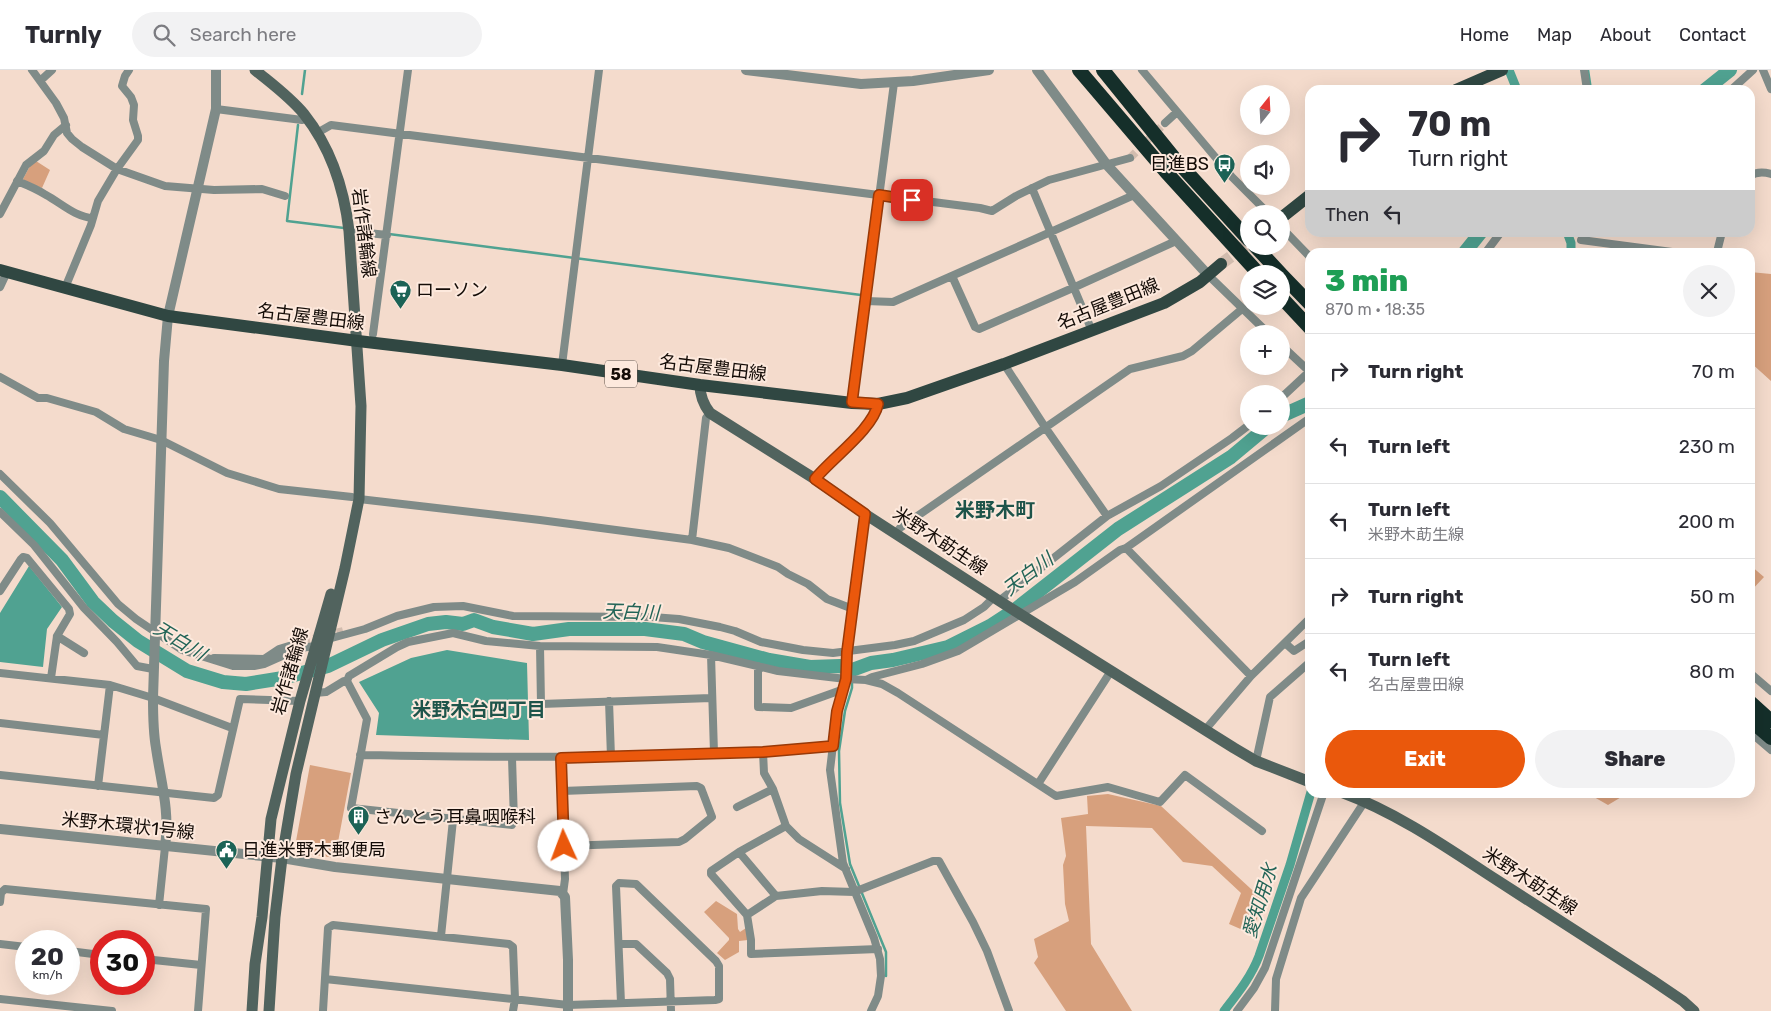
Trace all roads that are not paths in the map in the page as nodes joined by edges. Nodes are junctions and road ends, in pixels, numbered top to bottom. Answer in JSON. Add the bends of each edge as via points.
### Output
{"nodes":[{"id":1,"x":32,"y":70,"type":"edge"},
{"id":2,"x":52,"y":70,"type":"edge"},
{"id":3,"x":129,"y":70,"type":"edge"},
{"id":4,"x":216,"y":70,"type":"edge"},
{"id":5,"x":255,"y":70,"type":"edge"},
{"id":6,"x":408,"y":70,"type":"edge"},
{"id":7,"x":599,"y":70,"type":"edge"},
{"id":8,"x":746,"y":70,"type":"edge"},
{"id":9,"x":820,"y":70,"type":"edge"},
{"id":10,"x":989,"y":70,"type":"edge"},
{"id":11,"x":1038,"y":70,"type":"edge"},
{"id":12,"x":1079,"y":70,"type":"edge"},
{"id":13,"x":1103,"y":70,"type":"edge"},
{"id":14,"x":1142,"y":70,"type":"edge"},
{"id":15,"x":1501,"y":70,"type":"edge"},
{"id":16,"x":1584,"y":70,"type":"edge"},
{"id":17,"x":1753,"y":70,"type":"edge"},
{"id":18,"x":1763,"y":70,"type":"edge"},
{"id":19,"x":942,"y":74,"type":"edge"},
{"id":20,"x":812,"y":78,"type":"junction"},
{"id":21,"x":40,"y":81,"type":"junction"},
{"id":22,"x":894,"y":83,"type":"junction"},
{"id":23,"x":1467,"y":85,"type":"edge"},
{"id":24,"x":1586,"y":85,"type":"edge"},
{"id":25,"x":1736,"y":85,"type":"edge"},
{"id":26,"x":1771,"y":89,"type":"edge"},
{"id":27,"x":216,"y":109,"type":"junction"},
{"id":28,"x":1177,"y":112,"type":"junction"},
{"id":29,"x":302,"y":120,"type":"dead end"},
{"id":30,"x":1165,"y":123,"type":"tunnel mouth"},
{"id":31,"x":66,"y":125,"type":"junction"},
{"id":32,"x":317,"y":133,"type":"junction"},
{"id":33,"x":399,"y":133,"type":"junction"},
{"id":34,"x":588,"y":157,"type":"junction"},
{"id":35,"x":1130,"y":158,"type":"tunnel mouth"},
{"id":36,"x":1107,"y":165,"type":"junction"},
{"id":37,"x":117,"y":168,"type":"junction"},
{"id":38,"x":1755,"y":174,"type":"edge"},
{"id":39,"x":1771,"y":174,"type":"edge"},
{"id":40,"x":17,"y":181,"type":"junction"},
{"id":41,"x":1032,"y":188,"type":"junction"},
{"id":42,"x":198,"y":190,"type":"junction"},
{"id":43,"x":879,"y":195,"type":"junction"},
{"id":44,"x":1134,"y":195,"type":"junction"},
{"id":45,"x":285,"y":196,"type":"dead end"},
{"id":46,"x":1305,"y":199,"type":"edge"},
{"id":47,"x":1259,"y":205,"type":"edge"},
{"id":48,"x":1290,"y":211,"type":"edge"},
{"id":49,"x":0,"y":214,"type":"edge"},
{"id":50,"x":93,"y":218,"type":"junction"},
{"id":51,"x":1240,"y":230,"type":"edge"},
{"id":52,"x":349,"y":231,"type":"junction"},
{"id":53,"x":1051,"y":232,"type":"junction"},
{"id":54,"x":386,"y":235,"type":"junction"},
{"id":55,"x":1290,"y":236,"type":"edge"},
{"id":56,"x":1497,"y":237,"type":"edge"},
{"id":57,"x":1581,"y":240,"type":"dead end"},
{"id":58,"x":1176,"y":241,"type":"junction"},
{"id":59,"x":1489,"y":248,"type":"edge"},
{"id":60,"x":1642,"y":248,"type":"edge"},
{"id":61,"x":1305,"y":252,"type":"edge"},
{"id":62,"x":1263,"y":255,"type":"edge"},
{"id":63,"x":1221,"y":264,"type":"tunnel mouth"},
{"id":64,"x":1251,"y":265,"type":"edge"},
{"id":65,"x":1272,"y":265,"type":"edge"},
{"id":66,"x":3,"y":271,"type":"edge"},
{"id":67,"x":1208,"y":275,"type":"junction"},
{"id":68,"x":952,"y":276,"type":"junction"},
{"id":69,"x":1290,"y":283,"type":"edge"},
{"id":70,"x":0,"y":287,"type":"edge"},
{"id":71,"x":1075,"y":287,"type":"junction"},
{"id":72,"x":65,"y":288,"type":"junction"},
{"id":73,"x":1305,"y":299,"type":"edge"},
{"id":74,"x":866,"y":301,"type":"junction"},
{"id":75,"x":1240,"y":307,"type":"edge"},
{"id":76,"x":1290,"y":307,"type":"edge"},
{"id":77,"x":1240,"y":311,"type":"edge"},
{"id":78,"x":1248,"y":315,"type":"edge"},
{"id":79,"x":168,"y":316,"type":"junction"},
{"id":80,"x":1305,"y":323,"type":"edge"},
{"id":81,"x":1259,"y":325,"type":"edge"},
{"id":82,"x":1092,"y":331,"type":"junction"},
{"id":83,"x":374,"y":334,"type":"dead end"},
{"id":84,"x":358,"y":341,"type":"junction"},
{"id":85,"x":1290,"y":353,"type":"edge"},
{"id":86,"x":1004,"y":364,"type":"junction"},
{"id":87,"x":562,"y":365,"type":"junction"},
{"id":88,"x":1305,"y":367,"type":"edge"},
{"id":89,"x":1305,"y":376,"type":"edge"},
{"id":90,"x":0,"y":377,"type":"edge"},
{"id":91,"x":700,"y":385,"type":"junction"},
{"id":92,"x":1290,"y":390,"type":"edge"},
{"id":93,"x":852,"y":402,"type":"junction"},
{"id":94,"x":878,"y":404,"type":"junction"},
{"id":95,"x":710,"y":413,"type":"junction"},
{"id":96,"x":1305,"y":422,"type":"edge"},
{"id":97,"x":1045,"y":427,"type":"junction"},
{"id":98,"x":1240,"y":432,"type":"edge"},
{"id":99,"x":161,"y":440,"type":"junction"},
{"id":100,"x":0,"y":474,"type":"edge"},
{"id":101,"x":815,"y":479,"type":"junction"},
{"id":102,"x":356,"y":498,"type":"junction"},
{"id":103,"x":0,"y":512,"type":"edge"},
{"id":104,"x":865,"y":514,"type":"junction"},
{"id":105,"x":1107,"y":516,"type":"junction"},
{"id":106,"x":896,"y":533,"type":"junction"},
{"id":107,"x":692,"y":540,"type":"junction"},
{"id":108,"x":1126,"y":548,"type":"junction"},
{"id":109,"x":0,"y":572,"type":"edge"},
{"id":110,"x":8,"y":577,"type":"junction"},
{"id":111,"x":0,"y":590,"type":"edge"},
{"id":112,"x":998,"y":600,"type":"junction"},
{"id":113,"x":853,"y":609,"type":"junction"},
{"id":114,"x":1020,"y":614,"type":"junction"},
{"id":115,"x":397,"y":616,"type":"junction"},
{"id":116,"x":1305,"y":623,"type":"edge"},
{"id":117,"x":155,"y":631,"type":"junction"},
{"id":118,"x":343,"y":631,"type":"tunnel mouth"},
{"id":119,"x":57,"y":636,"type":"junction"},
{"id":120,"x":328,"y":639,"type":"junction"},
{"id":121,"x":302,"y":642,"type":"tunnel mouth"},
{"id":122,"x":1285,"y":643,"type":"junction"},
{"id":123,"x":1305,"y":644,"type":"edge"},
{"id":124,"x":540,"y":646,"type":"junction"},
{"id":125,"x":315,"y":648,"type":"junction"},
{"id":126,"x":847,"y":652,"type":"junction"},
{"id":127,"x":84,"y":653,"type":"dead end"},
{"id":128,"x":710,"y":655,"type":"junction"},
{"id":129,"x":207,"y":658,"type":"junction"},
{"id":130,"x":758,"y":666,"type":"junction"},
{"id":131,"x":1305,"y":666,"type":"edge"},
{"id":132,"x":154,"y":667,"type":"junction"},
{"id":133,"x":1111,"y":671,"type":"junction"},
{"id":134,"x":0,"y":673,"type":"edge"},
{"id":135,"x":1251,"y":676,"type":"junction"},
{"id":136,"x":1755,"y":677,"type":"edge"},
{"id":137,"x":51,"y":678,"type":"junction"},
{"id":138,"x":846,"y":679,"type":"junction"},
{"id":139,"x":866,"y":680,"type":"junction"},
{"id":140,"x":347,"y":681,"type":"junction"},
{"id":141,"x":110,"y":685,"type":"junction"},
{"id":142,"x":317,"y":688,"type":"junction"},
{"id":143,"x":844,"y":689,"type":"junction"},
{"id":144,"x":1771,"y":691,"type":"edge"},
{"id":145,"x":302,"y":696,"type":"junction"},
{"id":146,"x":153,"y":698,"type":"junction"},
{"id":147,"x":712,"y":698,"type":"junction"},
{"id":148,"x":609,"y":701,"type":"junction"},
{"id":149,"x":1755,"y":706,"type":"edge"},
{"id":150,"x":1771,"y":720,"type":"edge"},
{"id":151,"x":0,"y":723,"type":"edge"},
{"id":152,"x":1755,"y":724,"type":"edge"},
{"id":153,"x":232,"y":728,"type":"junction"},
{"id":154,"x":1206,"y":730,"type":"junction"},
{"id":155,"x":104,"y":735,"type":"junction"},
{"id":156,"x":1755,"y":736,"type":"edge"},
{"id":157,"x":1771,"y":738,"type":"edge"},
{"id":158,"x":833,"y":746,"type":"junction"},
{"id":159,"x":1771,"y":750,"type":"edge"},
{"id":160,"x":763,"y":752,"type":"junction"},
{"id":161,"x":714,"y":753,"type":"junction"},
{"id":162,"x":360,"y":755,"type":"junction"},
{"id":163,"x":611,"y":757,"type":"junction"},
{"id":164,"x":512,"y":758,"type":"junction"},
{"id":165,"x":561,"y":758,"type":"junction"},
{"id":166,"x":1256,"y":760,"type":"junction"},
{"id":167,"x":0,"y":775,"type":"edge"},
{"id":168,"x":1305,"y":780,"type":"edge"},
{"id":169,"x":1038,"y":784,"type":"junction"},
{"id":170,"x":98,"y":786,"type":"junction"},
{"id":171,"x":773,"y":789,"type":"junction"},
{"id":172,"x":562,"y":791,"type":"junction"},
{"id":173,"x":165,"y":793,"type":"junction"},
{"id":174,"x":1322,"y":798,"type":"edge"},
{"id":175,"x":1357,"y":798,"type":"edge"},
{"id":176,"x":1365,"y":801,"type":"junction"},
{"id":177,"x":736,"y":807,"type":"dead end"},
{"id":178,"x":453,"y":820,"type":"junction"},
{"id":179,"x":786,"y":826,"type":"junction"},
{"id":180,"x":0,"y":829,"type":"edge"},
{"id":181,"x":1262,"y":831,"type":"dead end"},
{"id":182,"x":564,"y":846,"type":"junction"},
{"id":183,"x":165,"y":847,"type":"junction"},
{"id":184,"x":739,"y":852,"type":"junction"},
{"id":185,"x":268,"y":856,"type":"junction"},
{"id":186,"x":282,"y":858,"type":"junction"},
{"id":187,"x":846,"y":869,"type":"junction"},
{"id":188,"x":447,"y":878,"type":"junction"},
{"id":189,"x":854,"y":892,"type":"junction"},
{"id":190,"x":563,"y":894,"type":"junction"},
{"id":191,"x":776,"y":896,"type":"junction"},
{"id":192,"x":0,"y":902,"type":"edge"},
{"id":193,"x":159,"y":905,"type":"junction"},
{"id":194,"x":747,"y":915,"type":"junction"},
{"id":195,"x":441,"y":936,"type":"junction"},
{"id":196,"x":0,"y":944,"type":"edge"},
{"id":197,"x":619,"y":944,"type":"junction"},
{"id":198,"x":15,"y":946,"type":"edge"},
{"id":199,"x":878,"y":949,"type":"junction"},
{"id":200,"x":155,"y":960,"type":"edge"},
{"id":201,"x":201,"y":965,"type":"junction"},
{"id":202,"x":325,"y":979,"type":"junction"},
{"id":203,"x":0,"y":999,"type":"edge"},
{"id":204,"x":515,"y":999,"type":"junction"},
{"id":205,"x":670,"y":1001,"type":"junction"},
{"id":206,"x":621,"y":1003,"type":"junction"},
{"id":207,"x":50,"y":1007,"type":"edge"},
{"id":208,"x":568,"y":1008,"type":"edge"},
{"id":209,"x":112,"y":1011,"type":"edge"},
{"id":210,"x":198,"y":1011,"type":"edge"},
{"id":211,"x":252,"y":1011,"type":"edge"},
{"id":212,"x":268,"y":1011,"type":"edge"},
{"id":213,"x":323,"y":1011,"type":"edge"},
{"id":214,"x":513,"y":1011,"type":"edge"},
{"id":215,"x":671,"y":1011,"type":"edge"},
{"id":216,"x":871,"y":1011,"type":"edge"},
{"id":217,"x":1009,"y":1011,"type":"edge"},
{"id":218,"x":1237,"y":1011,"type":"edge"},
{"id":219,"x":1276,"y":1011,"type":"edge"},
{"id":220,"x":1694,"y":1011,"type":"edge"}],
"edges":[{"from":1,"to":21,"type":"street"},
{"from":2,"to":21,"type":"street"},
{"from":3,"to":37,"type":"street","via":[[122,86],[134,105],[138,140]]},
{"from":4,"to":27,"type":"street"},
{"from":5,"to":32,"type":"main road","name":"岩作諸輪線","via":[[290,99]]},
{"from":6,"to":33,"type":"street"},
{"from":7,"to":34,"type":"street"},
{"from":8,"to":20,"type":"street"},
{"from":9,"to":20,"type":"street"},
{"from":10,"to":19,"type":"street"},
{"from":11,"to":36,"type":"street"},
{"from":12,"to":64,"type":"highway"},
{"from":13,"to":51,"type":"highway","via":[[1175,158]]},
{"from":14,"to":28,"type":"street"},
{"from":15,"to":23,"type":"main road"},
{"from":16,"to":24,"type":"street"},
{"from":17,"to":25,"type":"street"},
{"from":18,"to":26,"type":"street"},
{"from":19,"to":22,"type":"street"},
{"from":20,"to":22,"type":"street","via":[[861,84]]},
{"from":21,"to":31,"type":"street","via":[[56,103]]},
{"from":22,"to":43,"type":"street"},
{"from":27,"to":29,"type":"street"},
{"from":27,"to":42,"type":"street"},
{"from":28,"to":30,"type":"street"},
{"from":28,"to":47,"type":"street"},
{"from":31,"to":37,"type":"street","via":[[76,143]]},
{"from":31,"to":40,"type":"street","via":[[54,135],[44,151],[26,165]]},
{"from":32,"to":33,"type":"street","via":[[332,125]]},
{"from":32,"to":52,"type":"main road","name":"岩作諸輪線","via":[[338,176]]},
{"from":33,"to":34,"type":"street"},
{"from":33,"to":54,"type":"street"},
{"from":34,"to":43,"type":"street"},
{"from":34,"to":87,"type":"street"},
{"from":35,"to":36,"type":"street"},
{"from":36,"to":41,"type":"street","via":[[1049,180]]},
{"from":36,"to":44,"type":"street"},
{"from":37,"to":42,"type":"street","via":[[165,186]]},
{"from":37,"to":50,"type":"street","via":[[98,201]]},
{"from":38,"to":39,"type":"street"},
{"from":40,"to":49,"type":"street"},
{"from":40,"to":50,"type":"street","via":[[68,209]]},
{"from":41,"to":43,"type":"street","via":[[992,211]]},
{"from":41,"to":53,"type":"street"},
{"from":42,"to":45,"type":"street","via":[[262,189]]},
{"from":42,"to":79,"type":"street"},
{"from":43,"to":74,"type":"street"},
{"from":44,"to":53,"type":"street"},
{"from":44,"to":58,"type":"street"},
{"from":46,"to":48,"type":"main road"},
{"from":50,"to":72,"type":"street"},
{"from":52,"to":54,"type":"street"},
{"from":52,"to":84,"type":"main road","name":"岩作諸輪線"},
{"from":53,"to":68,"type":"street"},
{"from":53,"to":71,"type":"street"},
{"from":54,"to":83,"type":"street"},
{"from":55,"to":61,"type":"street"},
{"from":56,"to":59,"type":"street"},
{"from":57,"to":60,"type":"street"},
{"from":58,"to":67,"type":"street"},
{"from":58,"to":71,"type":"street"},
{"from":62,"to":65,"type":"highway"},
{"from":63,"to":67,"type":"main road","name":"名古屋豊田線","number":"58"},
{"from":66,"to":70,"type":"street"},
{"from":66,"to":72,"type":"main road","name":"名古屋豊田線","number":"58"},
{"from":67,"to":75,"type":"street"},
{"from":67,"to":82,"type":"main road","name":"名古屋豊田線","number":"58","via":[[1164,303]]},
{"from":68,"to":71,"type":"street","via":[[975,327],[979,329]]},
{"from":68,"to":74,"type":"street","via":[[893,302]]},
{"from":69,"to":73,"type":"highway"},
{"from":71,"to":82,"type":"street"},
{"from":72,"to":79,"type":"main road","name":"名古屋豊田線","number":"58"},
{"from":74,"to":93,"type":"street"},
{"from":76,"to":80,"type":"highway"},
{"from":77,"to":97,"type":"street","via":[[1192,352],[1130,369]]},
{"from":78,"to":81,"type":"street"},
{"from":79,"to":84,"type":"main road","name":"名古屋豊田線","number":"58"},
{"from":79,"to":99,"type":"street"},
{"from":82,"to":86,"type":"main road","name":"名古屋豊田線","number":"58"},
{"from":84,"to":87,"type":"main road","name":"名古屋豊田線","number":"58"},
{"from":84,"to":102,"type":"main road","name":"岩作諸輪線","via":[[361,406]]},
{"from":85,"to":88,"type":"street"},
{"from":86,"to":94,"type":"main road","name":"名古屋豊田線","number":"58","via":[[907,398]]},
{"from":86,"to":97,"type":"street"},
{"from":87,"to":91,"type":"main road","name":"名古屋豊田線","number":"58"},
{"from":89,"to":92,"type":"street"},
{"from":90,"to":99,"type":"street","via":[[38,398],[96,412],[124,429]]},
{"from":91,"to":93,"type":"main road","name":"名古屋豊田線","number":"58"},
{"from":91,"to":95,"type":"main road","via":[[700,395]]},
{"from":93,"to":94,"type":"main road","name":"名古屋豊田線","number":"58"},
{"from":94,"to":101,"type":"street","via":[[877,412],[857,437]]},
{"from":95,"to":101,"type":"main road","name":"米野木莇生線"},
{"from":95,"to":107,"type":"street","via":[[706,418]]},
{"from":96,"to":108,"type":"street"},
{"from":97,"to":105,"type":"street"},
{"from":97,"to":106,"type":"street"},
{"from":98,"to":105,"type":"street","via":[[1161,486]]},
{"from":99,"to":102,"type":"street","via":[[227,473],[280,489]]},
{"from":99,"to":117,"type":"street"},
{"from":100,"to":117,"type":"street","via":[[50,523],[118,604]]},
{"from":101,"to":104,"type":"main road","name":"米野木莇生線"},
{"from":102,"to":107,"type":"street"},
{"from":102,"to":120,"type":"main road","name":"岩作諸輪線","via":[[353,532]]},
{"from":102,"to":125,"type":"main road","name":"岩作諸輪線"},
{"from":103,"to":132,"type":"street","via":[[34,546],[137,666]]},
{"from":104,"to":106,"type":"main road","name":"米野木莇生線"},
{"from":104,"to":113,"type":"street"},
{"from":105,"to":112,"type":"street"},
{"from":106,"to":112,"type":"main road","name":"米野木莇生線"},
{"from":107,"to":113,"type":"street","via":[[730,548],[778,567],[808,584],[827,600]]},
{"from":108,"to":114,"type":"street"},
{"from":108,"to":135,"type":"street"},
{"from":109,"to":110,"type":"street"},
{"from":110,"to":111,"type":"street"},
{"from":110,"to":119,"type":"street","via":[[21,559],[27,558],[69,609],[70,614]]},
{"from":112,"to":114,"type":"main road","name":"米野木莇生線"},
{"from":112,"to":126,"type":"street","via":[[964,620],[914,641]]},
{"from":113,"to":126,"type":"street"},
{"from":114,"to":133,"type":"main road","name":"米野木莇生線"},
{"from":114,"to":139,"type":"street","via":[[974,643],[940,659]]},
{"from":115,"to":118,"type":"street","via":[[382,617]]},
{"from":115,"to":120,"type":"street","via":[[365,630]]},
{"from":115,"to":126,"type":"street","via":[[434,607],[463,606],[513,616],[679,619],[736,631],[761,642],[824,653]]},
{"from":116,"to":122,"type":"street"},
{"from":117,"to":129,"type":"street","via":[[182,650]]},
{"from":117,"to":132,"type":"street"},
{"from":119,"to":127,"type":"street"},
{"from":119,"to":137,"type":"street"},
{"from":120,"to":142,"type":"main road","name":"岩作諸輪線"},
{"from":121,"to":129,"type":"street","via":[[279,649],[264,659]]},
{"from":122,"to":123,"type":"street","via":[[1294,650]]},
{"from":122,"to":135,"type":"street"},
{"from":124,"to":128,"type":"street","via":[[657,647]]},
{"from":124,"to":140,"type":"street","via":[[486,641],[447,633],[397,647],[349,676]]},
{"from":124,"to":148,"type":"street","via":[[541,704]]},
{"from":125,"to":129,"type":"street","via":[[300,648],[254,666],[233,666]]},
{"from":125,"to":145,"type":"main road","name":"岩作諸輪線"},
{"from":126,"to":138,"type":"street"},
{"from":128,"to":130,"type":"street"},
{"from":128,"to":147,"type":"street"},
{"from":130,"to":138,"type":"street"},
{"from":130,"to":143,"type":"street","via":[[758,707],[791,708]]},
{"from":131,"to":166,"type":"street","via":[[1270,697]]},
{"from":132,"to":146,"type":"street"},
{"from":133,"to":154,"type":"main road","name":"米野木莇生線"},
{"from":133,"to":169,"type":"street"},
{"from":134,"to":137,"type":"street"},
{"from":135,"to":154,"type":"street"},
{"from":136,"to":144,"type":"street"},
{"from":137,"to":141,"type":"street"},
{"from":138,"to":139,"type":"street"},
{"from":138,"to":143,"type":"street"},
{"from":139,"to":169,"type":"street","via":[[898,692]]},
{"from":140,"to":142,"type":"street","via":[[326,692]]},
{"from":140,"to":162,"type":"street","via":[[366,716]]},
{"from":141,"to":146,"type":"street"},
{"from":141,"to":155,"type":"street"},
{"from":142,"to":186,"type":"main road","name":"岩作諸輪線","via":[[296,774]]},
{"from":143,"to":158,"type":"street","via":[[837,711]]},
{"from":145,"to":153,"type":"street","via":[[240,699]]},
{"from":145,"to":185,"type":"main road","name":"岩作諸輪線","via":[[271,819]]},
{"from":146,"to":153,"type":"street"},
{"from":146,"to":173,"type":"street","via":[[155,742]]},
{"from":147,"to":148,"type":"street"},
{"from":147,"to":161,"type":"street"},
{"from":148,"to":163,"type":"street"},
{"from":149,"to":150,"type":"highway"},
{"from":151,"to":155,"type":"street"},
{"from":152,"to":157,"type":"highway"},
{"from":153,"to":173,"type":"street","via":[[217,797]]},
{"from":154,"to":166,"type":"main road","name":"米野木莇生線"},
{"from":155,"to":170,"type":"street"},
{"from":156,"to":159,"type":"street"},
{"from":158,"to":160,"type":"street"},
{"from":158,"to":187,"type":"street","via":[[830,770]]},
{"from":160,"to":161,"type":"street"},
{"from":160,"to":171,"type":"street","via":[[764,773]]},
{"from":161,"to":163,"type":"street"},
{"from":162,"to":164,"type":"street"},
{"from":162,"to":178,"type":"street","via":[[350,808]]},
{"from":163,"to":165,"type":"street"},
{"from":164,"to":165,"type":"street"},
{"from":164,"to":178,"type":"street","via":[[512,826]]},
{"from":165,"to":172,"type":"street"},
{"from":166,"to":168,"type":"main road","name":"米野木莇生線"},
{"from":167,"to":170,"type":"street"},
{"from":169,"to":181,"type":"street","via":[[1056,796],[1108,787],[1160,802],[1185,775]]},
{"from":170,"to":173,"type":"street"},
{"from":171,"to":177,"type":"street"},
{"from":171,"to":179,"type":"street"},
{"from":172,"to":182,"type":"street"},
{"from":172,"to":182,"type":"street","via":[[697,786],[701,788],[712,817],[679,842]]},
{"from":173,"to":183,"type":"street"},
{"from":174,"to":218,"type":"street","via":[[1266,968]]},
{"from":175,"to":176,"type":"main road","name":"米野木莇生線"},
{"from":176,"to":219,"type":"street","via":[[1301,898],[1276,979]]},
{"from":176,"to":220,"type":"main road","name":"米野木莇生線","via":[[1444,845],[1652,980]]},
{"from":178,"to":188,"type":"street"},
{"from":179,"to":184,"type":"street"},
{"from":179,"to":187,"type":"street","via":[[799,839]]},
{"from":180,"to":183,"type":"street","name":"米野木環状1号線"},
{"from":182,"to":190,"type":"street"},
{"from":183,"to":185,"type":"street","name":"米野木環状1号線"},
{"from":183,"to":193,"type":"street"},
{"from":184,"to":191,"type":"street"},
{"from":184,"to":194,"type":"street","via":[[710,871]]},
{"from":185,"to":186,"type":"street","name":"米野木環状1号線"},
{"from":185,"to":211,"type":"main road","name":"岩作諸輪線"},
{"from":186,"to":188,"type":"street","name":"米野木環状1号線","via":[[335,867]]},
{"from":186,"to":212,"type":"main road","name":"岩作諸輪線"},
{"from":187,"to":189,"type":"street"},
{"from":188,"to":190,"type":"street","name":"米野木環状1号線","via":[[556,890]]},
{"from":188,"to":195,"type":"street"},
{"from":189,"to":191,"type":"street","via":[[822,891]]},
{"from":189,"to":199,"type":"street"},
{"from":189,"to":217,"type":"street","via":[[933,861],[942,865],[973,922]]},
{"from":190,"to":208,"type":"street"},
{"from":191,"to":194,"type":"street"},
{"from":192,"to":193,"type":"street","via":[[1,893],[6,889]]},
{"from":193,"to":201,"type":"street","via":[[206,909]]},
{"from":194,"to":199,"type":"street","via":[[751,954]]},
{"from":195,"to":202,"type":"street","via":[[333,925],[328,928]]},
{"from":195,"to":204,"type":"street","via":[[512,945]]},
{"from":196,"to":198,"type":"street"},
{"from":197,"to":205,"type":"street","via":[[636,944],[667,973]]},
{"from":197,"to":205,"type":"street","via":[[616,886],[634,883],[719,966],[719,999]]},
{"from":197,"to":206,"type":"street"},
{"from":199,"to":216,"type":"street","via":[[881,976],[878,996]]},
{"from":200,"to":201,"type":"street"},
{"from":201,"to":210,"type":"street"},
{"from":202,"to":204,"type":"street"},
{"from":202,"to":213,"type":"street"},
{"from":203,"to":207,"type":"street"},
{"from":204,"to":208,"type":"street"},
{"from":204,"to":214,"type":"street"},
{"from":205,"to":206,"type":"street"},
{"from":205,"to":215,"type":"street"},
{"from":206,"to":208,"type":"street"},
{"from":207,"to":209,"type":"street"}]}
